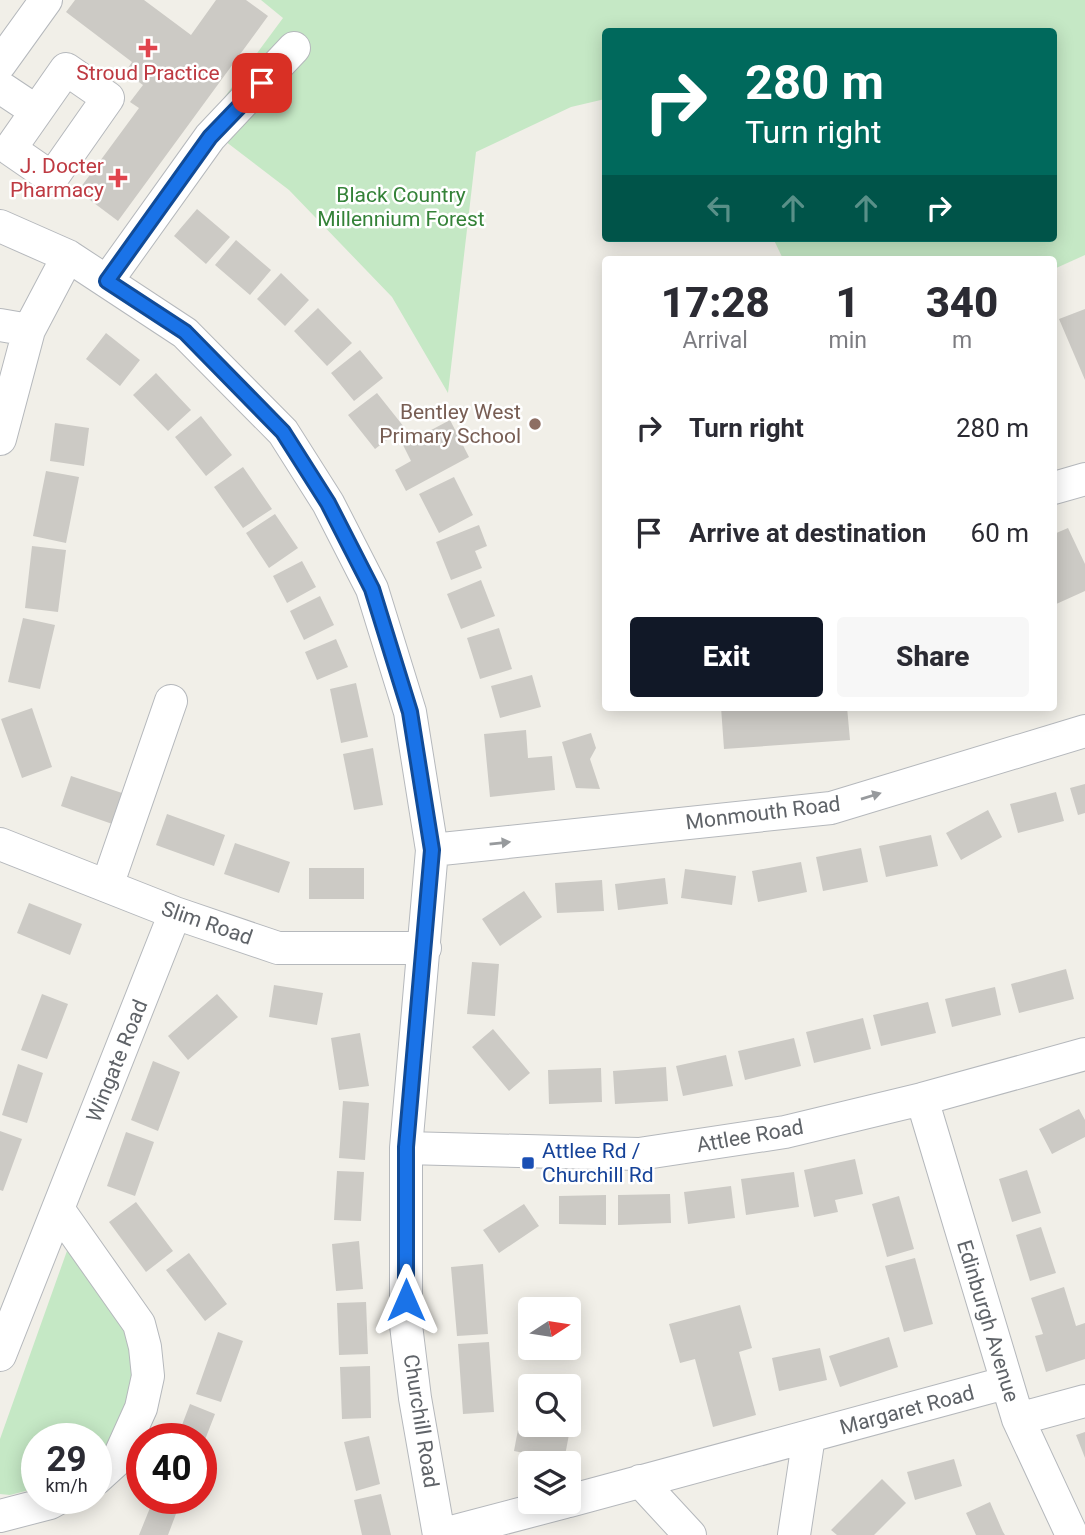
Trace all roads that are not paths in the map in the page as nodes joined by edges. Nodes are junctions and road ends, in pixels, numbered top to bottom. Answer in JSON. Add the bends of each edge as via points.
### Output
{"nodes":[{"id":1,"x":46,"y":0,"type":"edge"},
{"id":2,"x":294,"y":48,"type":"dead end"},
{"id":3,"x":0,"y":64,"type":"edge"},
{"id":4,"x":0,"y":88,"type":"edge"},
{"id":5,"x":36,"y":111,"type":"dead end"},
{"id":6,"x":0,"y":226,"type":"edge"},
{"id":7,"x":68,"y":256,"type":"junction"},
{"id":8,"x":107,"y":281,"type":"junction"},
{"id":9,"x":15,"y":328,"type":"edge"},
{"id":10,"x":0,"y":439,"type":"edge"},
{"id":11,"x":1085,"y":479,"type":"edge"},
{"id":12,"x":1057,"y":487,"type":"edge"},
{"id":13,"x":172,"y":701,"type":"dead end"},
{"id":14,"x":1085,"y":731,"type":"edge"},
{"id":15,"x":0,"y":844,"type":"edge"},
{"id":16,"x":432,"y":850,"type":"junction"},
{"id":17,"x":107,"y":886,"type":"junction"},
{"id":18,"x":175,"y":913,"type":"junction"},
{"id":19,"x":425,"y":948,"type":"junction"},
{"id":20,"x":1085,"y":1054,"type":"edge"},
{"id":21,"x":922,"y":1099,"type":"junction"},
{"id":22,"x":406,"y":1147,"type":"junction"},
{"id":23,"x":58,"y":1209,"type":"junction"},
{"id":24,"x":0,"y":1355,"type":"edge"},
{"id":25,"x":1005,"y":1384,"type":"junction"},
{"id":26,"x":1085,"y":1401,"type":"edge"},
{"id":27,"x":1018,"y":1419,"type":"junction"},
{"id":28,"x":809,"y":1436,"type":"junction"},
{"id":29,"x":112,"y":1464,"type":"edge"},
{"id":30,"x":640,"y":1481,"type":"junction"},
{"id":31,"x":581,"y":1497,"type":"edge"},
{"id":32,"x":21,"y":1510,"type":"edge"},
{"id":33,"x":518,"y":1514,"type":"edge"},
{"id":34,"x":0,"y":1516,"type":"edge"},
{"id":35,"x":440,"y":1535,"type":"edge"},
{"id":36,"x":690,"y":1535,"type":"edge"},
{"id":37,"x":794,"y":1535,"type":"edge"},
{"id":38,"x":1072,"y":1535,"type":"edge"}],
"edges":[{"from":1,"to":3,"type":"street"},
{"from":2,"to":8,"type":"street","via":[[210,137]]},
{"from":4,"to":5,"type":"street"},
{"from":6,"to":7,"type":"street","name":"Churchill Road"},
{"from":7,"to":8,"type":"street","name":"Churchill Road"},
{"from":7,"to":9,"type":"street"},
{"from":8,"to":16,"type":"street","name":"Churchill Road","via":[[185,332],[283,432],[328,503],[372,589],[410,712]]},
{"from":9,"to":10,"type":"street"},
{"from":11,"to":12,"type":"street"},
{"from":13,"to":17,"type":"street"},
{"from":16,"to":14,"type":"street","name":"Monmouth Road","one_way":true,"via":[[831,808]]},
{"from":15,"to":17,"type":"street","name":"Slim Road"},
{"from":16,"to":19,"type":"street","name":"Churchill Road"},
{"from":17,"to":18,"type":"street","name":"Slim Road"},
{"from":18,"to":19,"type":"street","name":"Slim Road","via":[[278,948]]},
{"from":18,"to":23,"type":"street","name":"Wingate Road"},
{"from":19,"to":22,"type":"street","name":"Churchill Road"},
{"from":20,"to":21,"type":"street","name":"Attlee Road"},
{"from":21,"to":22,"type":"street","name":"Attlee Road","via":[[785,1132],[639,1154]]},
{"from":21,"to":25,"type":"street","name":"Edinburgh Avenue"},
{"from":22,"to":35,"type":"street","name":"Churchill Road","via":[[406,1325]]},
{"from":23,"to":24,"type":"street","name":"Wingate Road"},
{"from":23,"to":29,"type":"street","via":[[139,1324],[145,1347],[148,1376],[141,1408]]},
{"from":25,"to":27,"type":"street","name":"Edinburgh Avenue"},
{"from":25,"to":28,"type":"street","name":"Margaret Road"},
{"from":26,"to":27,"type":"street"},
{"from":27,"to":38,"type":"street","name":"Edinburgh Avenue"},
{"from":28,"to":30,"type":"street","name":"Margaret Road"},
{"from":28,"to":37,"type":"street"},
{"from":30,"to":31,"type":"street","name":"Margaret Road"},
{"from":30,"to":36,"type":"street"},
{"from":32,"to":34,"type":"street"},
{"from":33,"to":35,"type":"street","name":"Margaret Road"}]}
